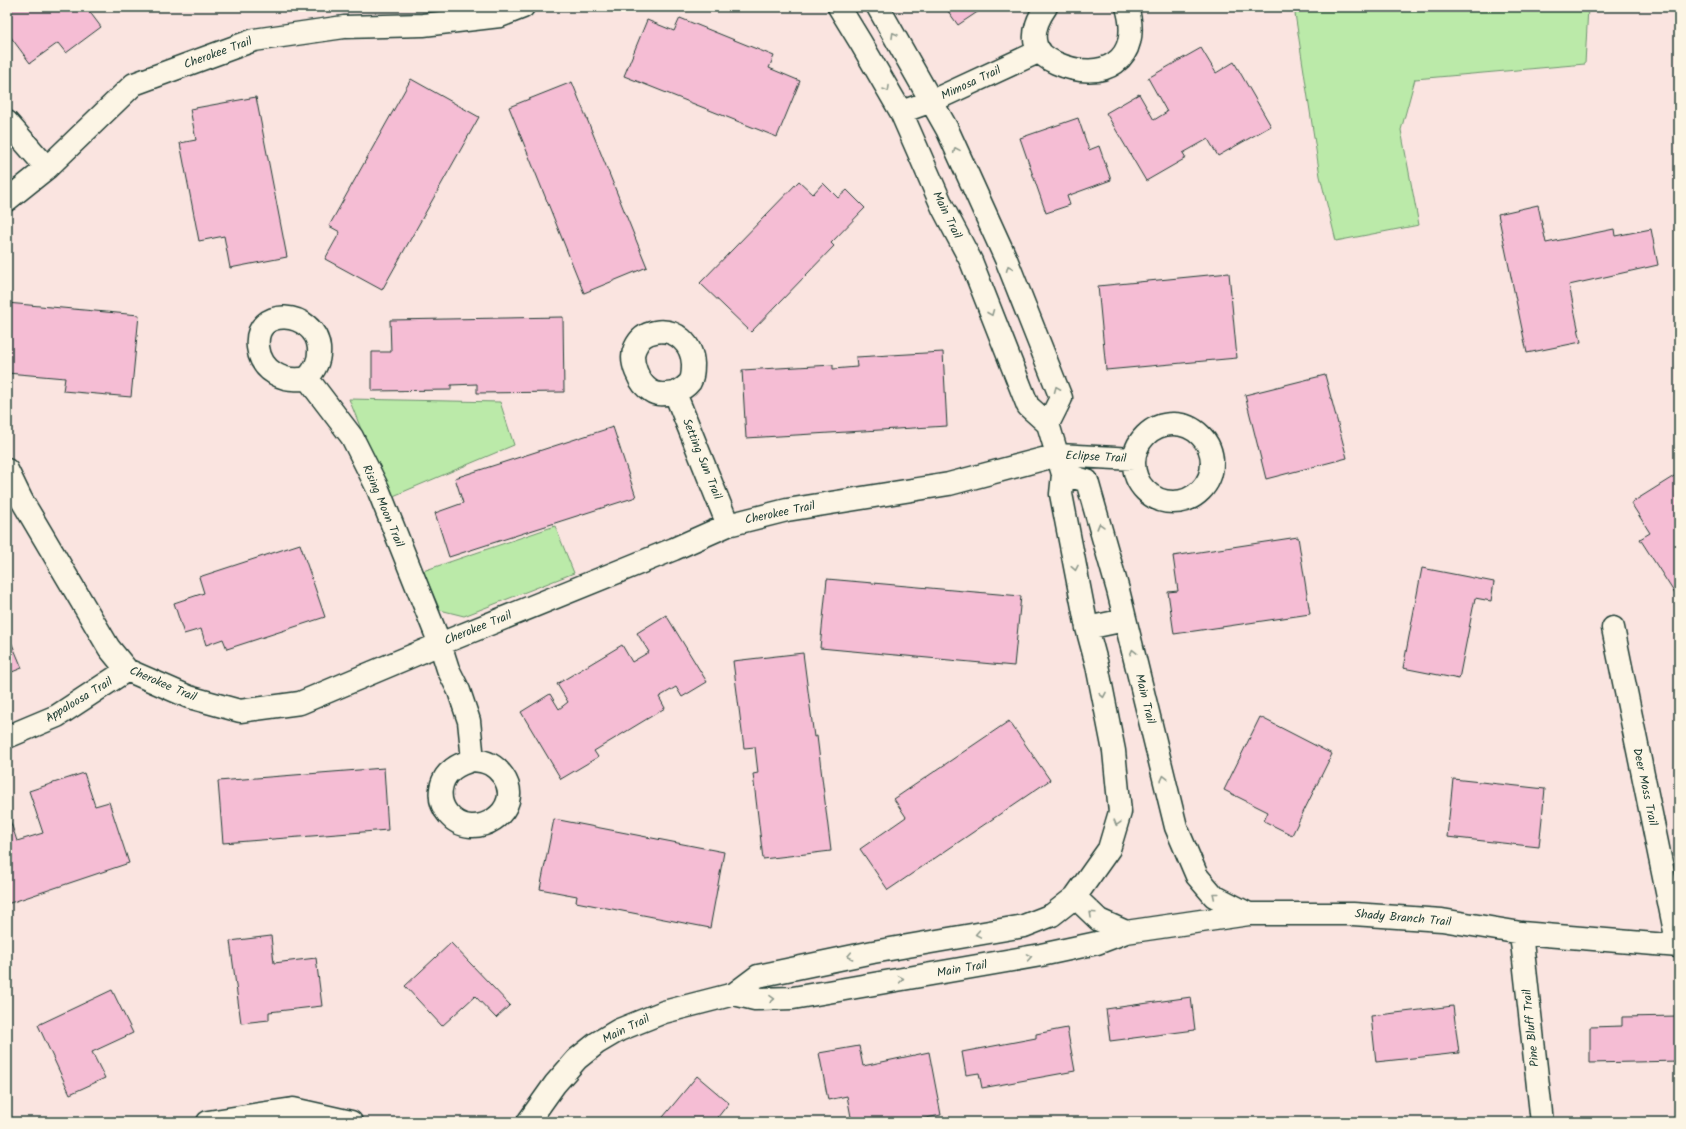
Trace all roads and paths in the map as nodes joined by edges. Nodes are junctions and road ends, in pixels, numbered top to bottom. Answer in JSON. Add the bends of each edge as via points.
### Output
{"nodes":[{"id":1,"x":523,"y":7,"type":"edge"},
{"id":2,"x":839,"y":7,"type":"edge"},
{"id":3,"x":878,"y":7,"type":"edge"},
{"id":4,"x":1046,"y":7,"type":"edge"},
{"id":5,"x":1127,"y":7,"type":"edge"},
{"id":6,"x":1040,"y":50,"type":"junction"},
{"id":7,"x":932,"y":101,"type":"junction"},
{"id":8,"x":900,"y":112,"type":"junction"},
{"id":9,"x":7,"y":122,"type":"edge"},
{"id":10,"x":47,"y":168,"type":"junction"},
{"id":11,"x":7,"y":200,"type":"edge"},
{"id":12,"x":307,"y":378,"type":"dead end"},
{"id":13,"x":675,"y":393,"type":"dead end"},
{"id":14,"x":1048,"y":424,"type":"junction"},
{"id":15,"x":1134,"y":460,"type":"dead end"},
{"id":16,"x":1060,"y":465,"type":"junction"},
{"id":17,"x":7,"y":470,"type":"edge"},
{"id":18,"x":728,"y":525,"type":"junction"},
{"id":19,"x":1125,"y":620,"type":"junction"},
{"id":20,"x":1087,"y":628,"type":"junction"},
{"id":21,"x":1613,"y":628,"type":"dead end"},
{"id":22,"x":440,"y":644,"type":"junction"},
{"id":23,"x":127,"y":670,"type":"junction"},
{"id":24,"x":7,"y":737,"type":"edge"},
{"id":25,"x":473,"y":760,"type":"dead end"},
{"id":26,"x":1075,"y":897,"type":"junction"},
{"id":27,"x":1248,"y":914,"type":"junction"},
{"id":28,"x":1126,"y":932,"type":"junction"},
{"id":29,"x":1521,"y":934,"type":"junction"},
{"id":30,"x":1679,"y":946,"type":"edge"},
{"id":31,"x":734,"y":994,"type":"junction"},
{"id":32,"x":208,"y":1122,"type":"edge"},
{"id":33,"x":351,"y":1122,"type":"edge"},
{"id":34,"x":528,"y":1122,"type":"edge"},
{"id":35,"x":1542,"y":1122,"type":"edge"}],
"edges":[{"from":1,"to":10,"type":"street","name":"Cherokee Trail","via":[[500,16],[423,26],[344,27],[254,40],[134,84]]},
{"from":2,"to":8,"type":"street","name":"Main Trail","one_way":true},
{"from":7,"to":3,"type":"street","one_way":true},
{"from":4,"to":6,"type":"street","via":[[1035,32],[1036,45]]},
{"from":5,"to":6,"type":"street","via":[[1131,33],[1128,45],[1111,67],[1089,72],[1070,68],[1053,61]]},
{"from":6,"to":7,"type":"street","name":"Mimosa Trail"},
{"from":7,"to":8,"type":"street","name":"Mimosa Trail"},
{"from":14,"to":7,"type":"street","one_way":true,"via":[[1061,398],[1006,258]]},
{"from":8,"to":14,"type":"street","name":"Main Trail","one_way":true,"via":[[943,208],[971,261],[1028,406]]},
{"from":9,"to":10,"type":"street"},
{"from":10,"to":11,"type":"street","name":"Cherokee Trail"},
{"from":12,"to":22,"type":"street","name":"Rising Moon Trail","via":[[352,437],[378,490]]},
{"from":13,"to":18,"type":"street","name":"Setting Sun Trail"},
{"from":14,"to":16,"type":"street","name":"Main Trail"},
{"from":15,"to":16,"type":"street","name":"Eclipse Trail"},
{"from":16,"to":18,"type":"street","name":"Cherokee Trail","via":[[787,510]]},
{"from":19,"to":16,"type":"street","name":"Main Trail","one_way":true,"via":[[1087,481]]},
{"from":16,"to":20,"type":"street","name":"Main Trail","one_way":true,"via":[[1061,494]]},
{"from":17,"to":23,"type":"street","name":"Cherokee Trail","via":[[109,648]]},
{"from":18,"to":22,"type":"street","name":"Cherokee Trail"},
{"from":19,"to":20,"type":"street"},
{"from":27,"to":19,"type":"street","name":"Main Trail","one_way":true,"via":[[1214,896],[1197,876],[1176,827]]},
{"from":20,"to":26,"type":"street","name":"Main Trail","one_way":true,"via":[[1114,751],[1120,812],[1109,849]]},
{"from":21,"to":30,"type":"street","name":"Deer Moss Trail"},
{"from":22,"to":23,"type":"street","name":"Cherokee Trail","via":[[300,703],[240,711],[188,696]]},
{"from":22,"to":25,"type":"street","name":"Rising Moon Trail","via":[[469,721]]},
{"from":23,"to":24,"type":"street","name":"Appaloosa Trail","via":[[57,716]]},
{"from":28,"to":26,"type":"street","one_way":true,"via":[[1099,920]]},
{"from":26,"to":31,"type":"street","name":"Main Trail","one_way":true,"via":[[1052,915],[1024,926],[873,952],[758,976]]},
{"from":27,"to":28,"type":"street","name":"Shady Branch Trail"},
{"from":27,"to":29,"type":"street","name":"Shady Branch Trail","via":[[1354,914],[1442,920]]},
{"from":31,"to":28,"type":"street","name":"Main Trail","one_way":true,"via":[[756,999],[793,998],[1042,955],[1097,943]]},
{"from":29,"to":30,"type":"street","name":"Shady Branch Trail"},
{"from":29,"to":35,"type":"street","name":"Pine Bluff Trail"},
{"from":31,"to":34,"type":"street","name":"Main Trail","via":[[664,1012],[620,1030],[598,1043],[577,1059]]},
{"from":32,"to":33,"type":"street","via":[[293,1109]]}]}
